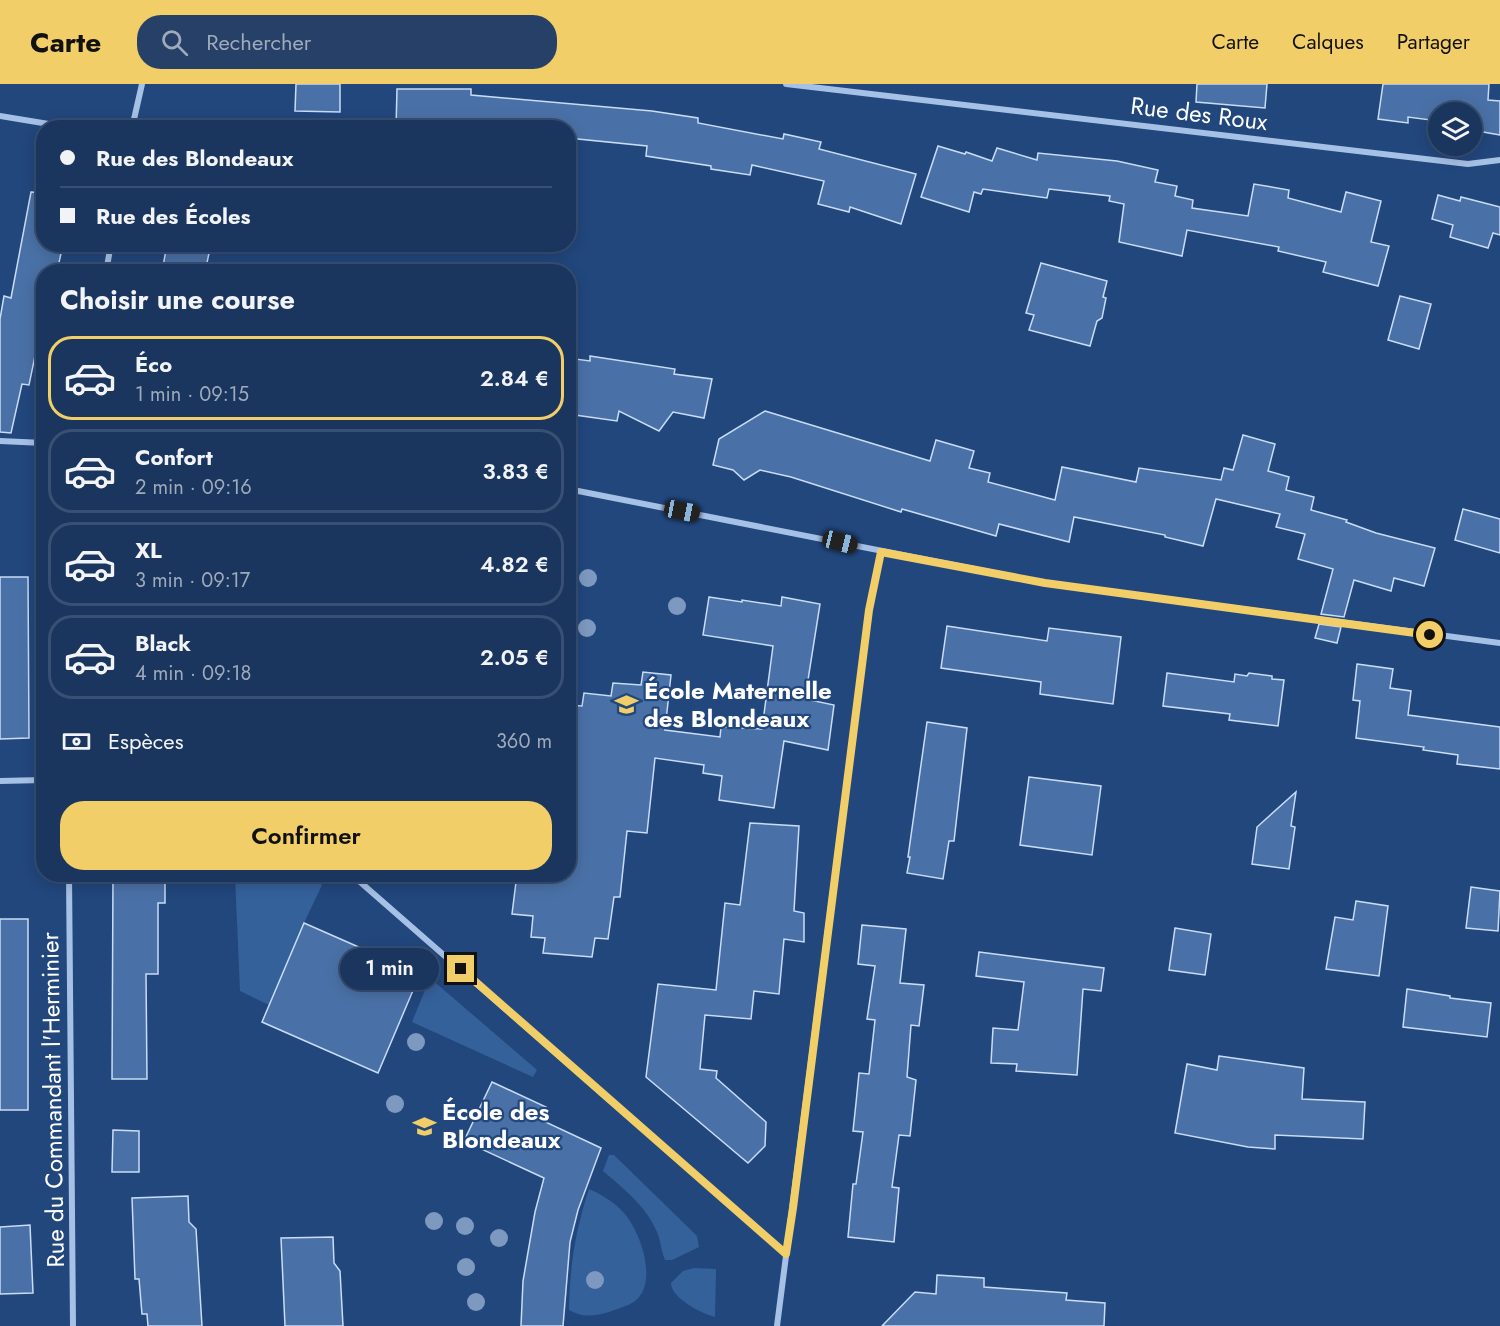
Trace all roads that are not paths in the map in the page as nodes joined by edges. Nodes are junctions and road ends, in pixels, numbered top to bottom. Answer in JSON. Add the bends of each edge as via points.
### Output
{"nodes":[{"id":1,"x":142,"y":84,"type":"edge"},
{"id":2,"x":786,"y":84,"type":"edge"},
{"id":3,"x":0,"y":116,"type":"edge"},
{"id":4,"x":134,"y":120,"type":"edge"},
{"id":5,"x":36,"y":122,"type":"edge"},
{"id":6,"x":1500,"y":160,"type":"edge"},
{"id":7,"x":0,"y":441,"type":"edge"},
{"id":8,"x":36,"y":443,"type":"edge"},
{"id":9,"x":576,"y":491,"type":"edge"},
{"id":10,"x":881,"y":552,"type":"junction"},
{"id":11,"x":1500,"y":644,"type":"edge"},
{"id":12,"x":36,"y":780,"type":"edge"},
{"id":13,"x":0,"y":781,"type":"edge"},
{"id":14,"x":69,"y":882,"type":"edge"},
{"id":15,"x":360,"y":882,"type":"edge"},
{"id":16,"x":786,"y":1254,"type":"junction"},
{"id":17,"x":73,"y":1326,"type":"edge"},
{"id":18,"x":777,"y":1326,"type":"edge"}],
"edges":[{"from":1,"to":4,"type":"street"},
{"from":2,"to":6,"type":"street","name":"Rue des Roux","via":[[1468,164]]},
{"from":3,"to":5,"type":"street"},
{"from":7,"to":8,"type":"street"},
{"from":9,"to":10,"type":"street"},
{"from":10,"to":11,"type":"street","via":[[1045,583]]},
{"from":10,"to":16,"type":"street","via":[[869,610]]},
{"from":12,"to":13,"type":"street"},
{"from":14,"to":17,"type":"street","name":"Rue du Commandant l'Herminier"},
{"from":15,"to":16,"type":"street"},
{"from":16,"to":18,"type":"street"}]}
